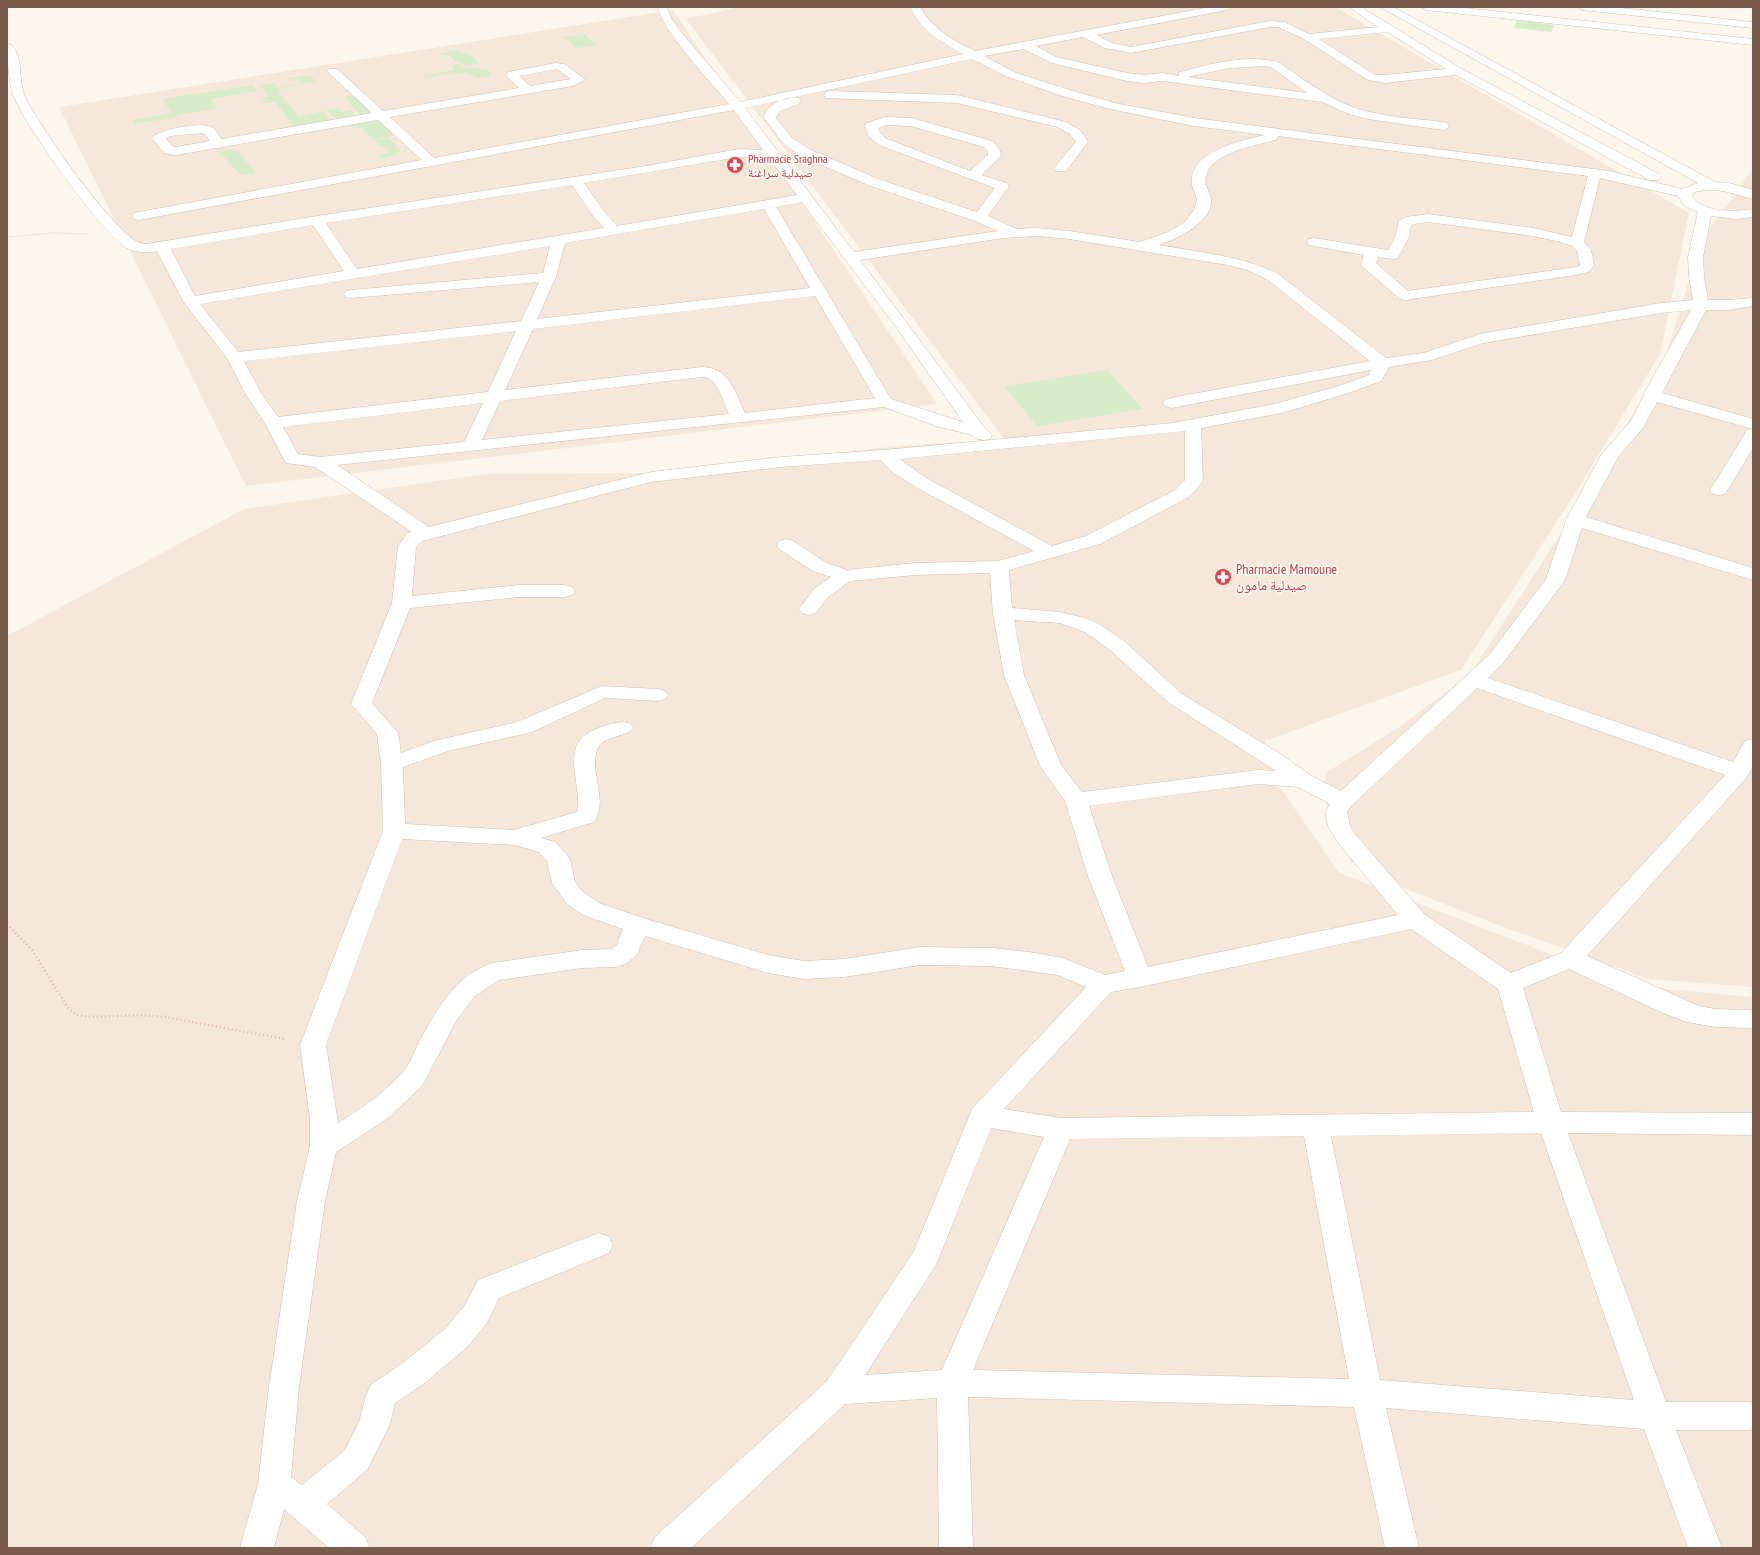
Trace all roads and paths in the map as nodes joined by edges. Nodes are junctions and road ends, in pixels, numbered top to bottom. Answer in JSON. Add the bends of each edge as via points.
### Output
{"nodes":[{"id":1,"x":662,"y":7,"type":"edge"},
{"id":2,"x":915,"y":7,"type":"edge"},
{"id":3,"x":1227,"y":7,"type":"edge"},
{"id":4,"x":1354,"y":7,"type":"edge"},
{"id":5,"x":1385,"y":7,"type":"edge"},
{"id":6,"x":1426,"y":7,"type":"edge"},
{"id":7,"x":1582,"y":7,"type":"edge"},
{"id":8,"x":1753,"y":25,"type":"edge"},
{"id":9,"x":1388,"y":29,"type":"junction"},
{"id":10,"x":1085,"y":34,"type":"junction"},
{"id":11,"x":1308,"y":37,"type":"junction"},
{"id":12,"x":1753,"y":42,"type":"edge"},
{"id":13,"x":1025,"y":45,"type":"junction"},
{"id":14,"x":7,"y":46,"type":"edge"},
{"id":15,"x":973,"y":55,"type":"junction"},
{"id":16,"x":333,"y":71,"type":"dead end"},
{"id":17,"x":1458,"y":71,"type":"junction"},
{"id":18,"x":1162,"y":77,"type":"junction"},
{"id":19,"x":528,"y":90,"type":"junction"},
{"id":20,"x":1326,"y":99,"type":"junction"},
{"id":21,"x":737,"y":106,"type":"junction"},
{"id":22,"x":383,"y":116,"type":"junction"},
{"id":23,"x":1443,"y":126,"type":"dead end"},
{"id":24,"x":1285,"y":134,"type":"junction"},
{"id":25,"x":218,"y":143,"type":"dead end"},
{"id":26,"x":773,"y":154,"type":"junction"},
{"id":27,"x":431,"y":162,"type":"junction"},
{"id":28,"x":1061,"y":168,"type":"dead end"},
{"id":29,"x":1595,"y":173,"type":"junction"},
{"id":30,"x":972,"y":176,"type":"junction"},
{"id":31,"x":576,"y":181,"type":"junction"},
{"id":32,"x":1713,"y":186,"type":"junction"},
{"id":33,"x":1686,"y":193,"type":"junction"},
{"id":34,"x":1753,"y":194,"type":"edge"},
{"id":35,"x":806,"y":197,"type":"junction"},
{"id":36,"x":768,"y":204,"type":"junction"},
{"id":37,"x":1714,"y":212,"type":"junction"},
{"id":38,"x":1753,"y":213,"type":"edge"},
{"id":39,"x":139,"y":216,"type":"dead end"},
{"id":40,"x":980,"y":218,"type":"junction"},
{"id":41,"x":317,"y":220,"type":"junction"},
{"id":42,"x":1747,"y":226,"type":"dead end"},
{"id":43,"x":613,"y":230,"type":"junction"},
{"id":44,"x":1016,"y":233,"type":"junction"},
{"id":45,"x":7,"y":237,"type":"edge"},
{"id":46,"x":121,"y":237,"type":"junction"},
{"id":47,"x":559,"y":240,"type":"junction"},
{"id":48,"x":1314,"y":242,"type":"dead end"},
{"id":49,"x":1577,"y":242,"type":"junction"},
{"id":50,"x":162,"y":246,"type":"junction"},
{"id":51,"x":1142,"y":246,"type":"junction"},
{"id":52,"x":1372,"y":252,"type":"junction"},
{"id":53,"x":850,"y":257,"type":"junction"},
{"id":54,"x":353,"y":274,"type":"junction"},
{"id":55,"x":549,"y":276,"type":"junction"},
{"id":56,"x":820,"y":291,"type":"junction"},
{"id":57,"x":351,"y":294,"type":"dead end"},
{"id":58,"x":190,"y":301,"type":"junction"},
{"id":59,"x":1753,"y":302,"type":"edge"},
{"id":60,"x":1701,"y":304,"type":"junction"},
{"id":61,"x":528,"y":324,"type":"junction"},
{"id":62,"x":234,"y":357,"type":"junction"},
{"id":63,"x":1383,"y":363,"type":"junction"},
{"id":64,"x":1651,"y":395,"type":"junction"},
{"id":65,"x":493,"y":397,"type":"junction"},
{"id":66,"x":885,"y":402,"type":"junction"},
{"id":67,"x":1171,"y":403,"type":"dead end"},
{"id":68,"x":739,"y":418,"type":"junction"},
{"id":69,"x":273,"y":423,"type":"junction"},
{"id":70,"x":1753,"y":424,"type":"edge"},
{"id":71,"x":1193,"y":425,"type":"junction"},
{"id":72,"x":978,"y":431,"type":"junction"},
{"id":73,"x":1753,"y":434,"type":"edge"},
{"id":74,"x":996,"y":444,"type":"junction"},
{"id":75,"x":471,"y":446,"type":"junction"},
{"id":76,"x":884,"y":455,"type":"junction"},
{"id":77,"x":320,"y":462,"type":"junction"},
{"id":78,"x":1719,"y":490,"type":"dead end"},
{"id":79,"x":1576,"y":520,"type":"junction"},
{"id":80,"x":426,"y":533,"type":"junction"},
{"id":81,"x":786,"y":545,"type":"dead end"},
{"id":82,"x":1051,"y":553,"type":"junction"},
{"id":83,"x":999,"y":566,"type":"junction"},
{"id":84,"x":1753,"y":574,"type":"edge"},
{"id":85,"x":845,"y":576,"type":"junction"},
{"id":86,"x":565,"y":591,"type":"dead end"},
{"id":87,"x":402,"y":603,"type":"junction"},
{"id":88,"x":809,"y":609,"type":"dead end"},
{"id":89,"x":1003,"y":614,"type":"junction"},
{"id":90,"x":1474,"y":680,"type":"junction"},
{"id":91,"x":658,"y":695,"type":"dead end"},
{"id":92,"x":622,"y":728,"type":"dead end"},
{"id":93,"x":1753,"y":746,"type":"edge"},
{"id":94,"x":392,"y":763,"type":"junction"},
{"id":95,"x":1740,"y":772,"type":"junction"},
{"id":96,"x":1302,"y":780,"type":"junction"},
{"id":97,"x":1076,"y":800,"type":"junction"},
{"id":98,"x":1344,"y":801,"type":"junction"},
{"id":99,"x":394,"y":831,"type":"junction"},
{"id":100,"x":515,"y":838,"type":"junction"},
{"id":101,"x":1415,"y":920,"type":"junction"},
{"id":102,"x":7,"y":924,"type":"edge"},
{"id":103,"x":637,"y":925,"type":"junction"},
{"id":104,"x":1570,"y":959,"type":"junction"},
{"id":105,"x":1140,"y":978,"type":"junction"},
{"id":106,"x":1103,"y":984,"type":"junction"},
{"id":107,"x":1509,"y":984,"type":"junction"},
{"id":108,"x":1753,"y":1019,"type":"edge"},
{"id":109,"x":313,"y":1044,"type":"junction"},
{"id":110,"x":982,"y":1116,"type":"junction"},
{"id":111,"x":1552,"y":1122,"type":"junction"},
{"id":112,"x":1753,"y":1124,"type":"edge"},
{"id":113,"x":1316,"y":1126,"type":"junction"},
{"id":114,"x":1061,"y":1129,"type":"junction"},
{"id":115,"x":324,"y":1146,"type":"junction"},
{"id":116,"x":599,"y":1245,"type":"dead end"},
{"id":117,"x":952,"y":1383,"type":"junction"},
{"id":118,"x":838,"y":1392,"type":"junction"},
{"id":119,"x":1367,"y":1393,"type":"junction"},
{"id":120,"x":1655,"y":1416,"type":"junction"},
{"id":121,"x":1753,"y":1416,"type":"edge"},
{"id":122,"x":274,"y":1484,"type":"junction"},
{"id":123,"x":303,"y":1504,"type":"junction"},
{"id":124,"x":257,"y":1548,"type":"edge"},
{"id":125,"x":353,"y":1548,"type":"edge"},
{"id":126,"x":667,"y":1548,"type":"edge"},
{"id":127,"x":956,"y":1548,"type":"edge"},
{"id":128,"x":1402,"y":1548,"type":"edge"},
{"id":129,"x":1705,"y":1548,"type":"edge"}],
"edges":[{"from":1,"to":21,"type":"street","via":[[677,34]]},
{"from":2,"to":15,"type":"street","via":[[929,27]]},
{"from":3,"to":10,"type":"street"},
{"from":4,"to":9,"type":"street"},
{"from":5,"to":32,"type":"street"},
{"from":6,"to":12,"type":"street"},
{"from":7,"to":8,"type":"street"},
{"from":9,"to":11,"type":"street"},
{"from":9,"to":17,"type":"street"},
{"from":10,"to":11,"type":"street","via":[[1109,46],[1131,50],[1274,24],[1280,24]]},
{"from":10,"to":13,"type":"street"},
{"from":11,"to":17,"type":"street","via":[[1372,78],[1385,79]]},
{"from":13,"to":15,"type":"street"},
{"from":13,"to":18,"type":"street","via":[[1052,60],[1127,77]]},
{"from":14,"to":46,"type":"street","via":[[15,58],[19,95],[33,120],[87,196]]},
{"from":15,"to":21,"type":"street"},
{"from":15,"to":24,"type":"street","via":[[1012,75],[1114,106],[1188,121]]},
{"from":16,"to":22,"type":"street"},
{"from":17,"to":33,"type":"street"},
{"from":18,"to":20,"type":"street"},
{"from":18,"to":20,"type":"street","via":[[1266,62],[1274,64]]},
{"from":19,"to":19,"type":"street","via":[[512,74],[556,66],[579,79]]},
{"from":19,"to":22,"type":"street"},
{"from":20,"to":23,"type":"street","via":[[1367,116]]},
{"from":21,"to":26,"type":"street"},
{"from":21,"to":27,"type":"street"},
{"from":22,"to":25,"type":"street"},
{"from":22,"to":27,"type":"street"},
{"from":24,"to":29,"type":"street"},
{"from":24,"to":51,"type":"street","via":[[1235,146],[1214,157],[1201,170],[1198,177],[1204,200],[1196,219],[1180,232]]},
{"from":26,"to":31,"type":"street","via":[[739,153]]},
{"from":26,"to":35,"type":"street"},
{"from":27,"to":39,"type":"street"},
{"from":28,"to":40,"type":"street","via":[[1082,142],[1075,131],[970,100],[817,95],[778,107],[771,112],[772,121],[788,141],[806,153],[874,182]]},
{"from":29,"to":33,"type":"street"},
{"from":29,"to":49,"type":"street"},
{"from":30,"to":30,"type":"street","via":[[883,142],[873,134],[871,126],[885,121],[912,122],[988,144],[994,150],[995,156]]},
{"from":30,"to":40,"type":"street","via":[[1002,186]]},
{"from":31,"to":41,"type":"street"},
{"from":31,"to":43,"type":"street"},
{"from":32,"to":33,"type":"street","via":[[1698,187]]},
{"from":32,"to":34,"type":"street","via":[[1729,187]]},
{"from":33,"to":37,"type":"street","via":[[1691,204]]},
{"from":35,"to":36,"type":"street"},
{"from":35,"to":53,"type":"street"},
{"from":36,"to":43,"type":"street"},
{"from":36,"to":56,"type":"street"},
{"from":37,"to":38,"type":"street","via":[[1741,215]]},
{"from":37,"to":42,"type":"street"},
{"from":37,"to":60,"type":"street","via":[[1703,224],[1696,250],[1695,267]]},
{"from":40,"to":44,"type":"street"},
{"from":41,"to":50,"type":"street"},
{"from":41,"to":54,"type":"street"},
{"from":43,"to":47,"type":"street"},
{"from":44,"to":51,"type":"street","via":[[1061,234]]},
{"from":44,"to":53,"type":"street"},
{"from":45,"to":46,"type":"path","via":[[52,233]]},
{"from":46,"to":50,"type":"street","via":[[146,249]]},
{"from":47,"to":54,"type":"street"},
{"from":47,"to":55,"type":"street"},
{"from":48,"to":52,"type":"street"},
{"from":49,"to":52,"type":"street","via":[[1533,232],[1422,218],[1404,224],[1402,237],[1393,255]]},
{"from":49,"to":52,"type":"street","via":[[1584,250],[1587,265],[1584,269],[1405,296],[1368,264]]},
{"from":50,"to":58,"type":"street"},
{"from":51,"to":63,"type":"street","via":[[1229,261],[1262,271],[1272,276]]},
{"from":53,"to":72,"type":"street"},
{"from":54,"to":58,"type":"street"},
{"from":55,"to":57,"type":"street"},
{"from":55,"to":61,"type":"street"},
{"from":56,"to":61,"type":"street"},
{"from":56,"to":66,"type":"street"},
{"from":58,"to":62,"type":"street"},
{"from":59,"to":60,"type":"street","via":[[1728,305]]},
{"from":60,"to":63,"type":"street","via":[[1673,306],[1493,336],[1426,357]]},
{"from":60,"to":64,"type":"street"},
{"from":61,"to":62,"type":"street"},
{"from":61,"to":65,"type":"street"},
{"from":62,"to":69,"type":"street"},
{"from":63,"to":67,"type":"street"},
{"from":63,"to":71,"type":"street","via":[[1375,378],[1345,389],[1276,409]]},
{"from":64,"to":70,"type":"street"},
{"from":64,"to":79,"type":"street","via":[[1637,424],[1610,456]]},
{"from":65,"to":68,"type":"street","via":[[710,372],[717,374],[721,380]]},
{"from":65,"to":69,"type":"street"},
{"from":65,"to":75,"type":"street"},
{"from":66,"to":68,"type":"street"},
{"from":66,"to":72,"type":"street","via":[[942,422]]},
{"from":68,"to":75,"type":"street"},
{"from":69,"to":77,"type":"street","via":[[292,459]]},
{"from":71,"to":74,"type":"street"},
{"from":71,"to":82,"type":"street","via":[[1194,480],[1190,486],[1181,494],[1093,540]]},
{"from":72,"to":74,"type":"street"},
{"from":73,"to":78,"type":"street"},
{"from":74,"to":76,"type":"street"},
{"from":75,"to":77,"type":"street"},
{"from":76,"to":80,"type":"street","via":[[781,462],[651,477]]},
{"from":76,"to":82,"type":"street","via":[[922,483]]},
{"from":77,"to":80,"type":"street"},
{"from":79,"to":84,"type":"street"},
{"from":79,"to":90,"type":"street","via":[[1556,580],[1496,659]]},
{"from":80,"to":87,"type":"street","via":[[415,537],[407,546]]},
{"from":81,"to":85,"type":"street","via":[[820,567]]},
{"from":82,"to":83,"type":"street"},
{"from":83,"to":85,"type":"street","via":[[915,569]]},
{"from":83,"to":89,"type":"street"},
{"from":85,"to":88,"type":"street","via":[[821,593]]},
{"from":86,"to":87,"type":"street","via":[[519,591]]},
{"from":87,"to":94,"type":"street","via":[[361,704],[387,733]]},
{"from":89,"to":96,"type":"street","via":[[1039,615],[1079,622],[1110,639],[1165,690],[1207,720],[1286,767]]},
{"from":89,"to":97,"type":"street","via":[[1014,675],[1023,700],[1051,766]]},
{"from":90,"to":95,"type":"street"},
{"from":90,"to":98,"type":"street"},
{"from":91,"to":94,"type":"street","via":[[602,692],[524,727],[442,746]]},
{"from":92,"to":100,"type":"street","via":[[599,735],[588,744],[585,767],[590,807],[586,818]]},
{"from":93,"to":95,"type":"street"},
{"from":94,"to":99,"type":"street"},
{"from":95,"to":104,"type":"street"},
{"from":96,"to":97,"type":"street","via":[[1258,777]]},
{"from":96,"to":98,"type":"street"},
{"from":97,"to":105,"type":"street","via":[[1100,876]]},
{"from":98,"to":101,"type":"street","via":[[1336,812],[1339,826]]},
{"from":99,"to":100,"type":"street"},
{"from":99,"to":109,"type":"street"},
{"from":100,"to":103,"type":"street","via":[[547,848],[558,859],[564,883],[575,898],[591,909]]},
{"from":101,"to":105,"type":"street"},
{"from":101,"to":107,"type":"street"},
{"from":102,"to":109,"type":"path","via":[[33,951],[68,1008],[76,1015],[164,1017]]},
{"from":103,"to":106,"type":"street","via":[[768,964],[804,970],[844,968],[920,956],[991,957],[1029,960],[1063,967]]},
{"from":103,"to":115,"type":"street","via":[[627,950],[616,958],[582,959],[493,972],[466,990],[446,1016],[413,1079],[378,1111]]},
{"from":104,"to":107,"type":"street"},
{"from":104,"to":108,"type":"street","via":[[1672,1006],[1696,1014],[1715,1018]]},
{"from":105,"to":106,"type":"street"},
{"from":106,"to":110,"type":"street"},
{"from":107,"to":111,"type":"street"},
{"from":109,"to":115,"type":"street","via":[[324,1119]]},
{"from":110,"to":114,"type":"street"},
{"from":110,"to":118,"type":"street","via":[[926,1256]]},
{"from":111,"to":112,"type":"street"},
{"from":111,"to":113,"type":"street"},
{"from":111,"to":120,"type":"street"},
{"from":113,"to":114,"type":"street"},
{"from":113,"to":119,"type":"street"},
{"from":114,"to":117,"type":"street"},
{"from":115,"to":122,"type":"street","via":[[311,1201],[284,1387]]},
{"from":116,"to":123,"type":"street","via":[[488,1289],[476,1314],[456,1338],[382,1395],[374,1424],[356,1460]]},
{"from":117,"to":118,"type":"street"},
{"from":117,"to":119,"type":"street"},
{"from":117,"to":127,"type":"street"},
{"from":118,"to":126,"type":"street"},
{"from":119,"to":120,"type":"street"},
{"from":119,"to":128,"type":"street"},
{"from":120,"to":121,"type":"street"},
{"from":120,"to":129,"type":"street"},
{"from":122,"to":123,"type":"street"},
{"from":122,"to":124,"type":"street"},
{"from":123,"to":125,"type":"street"}]}
